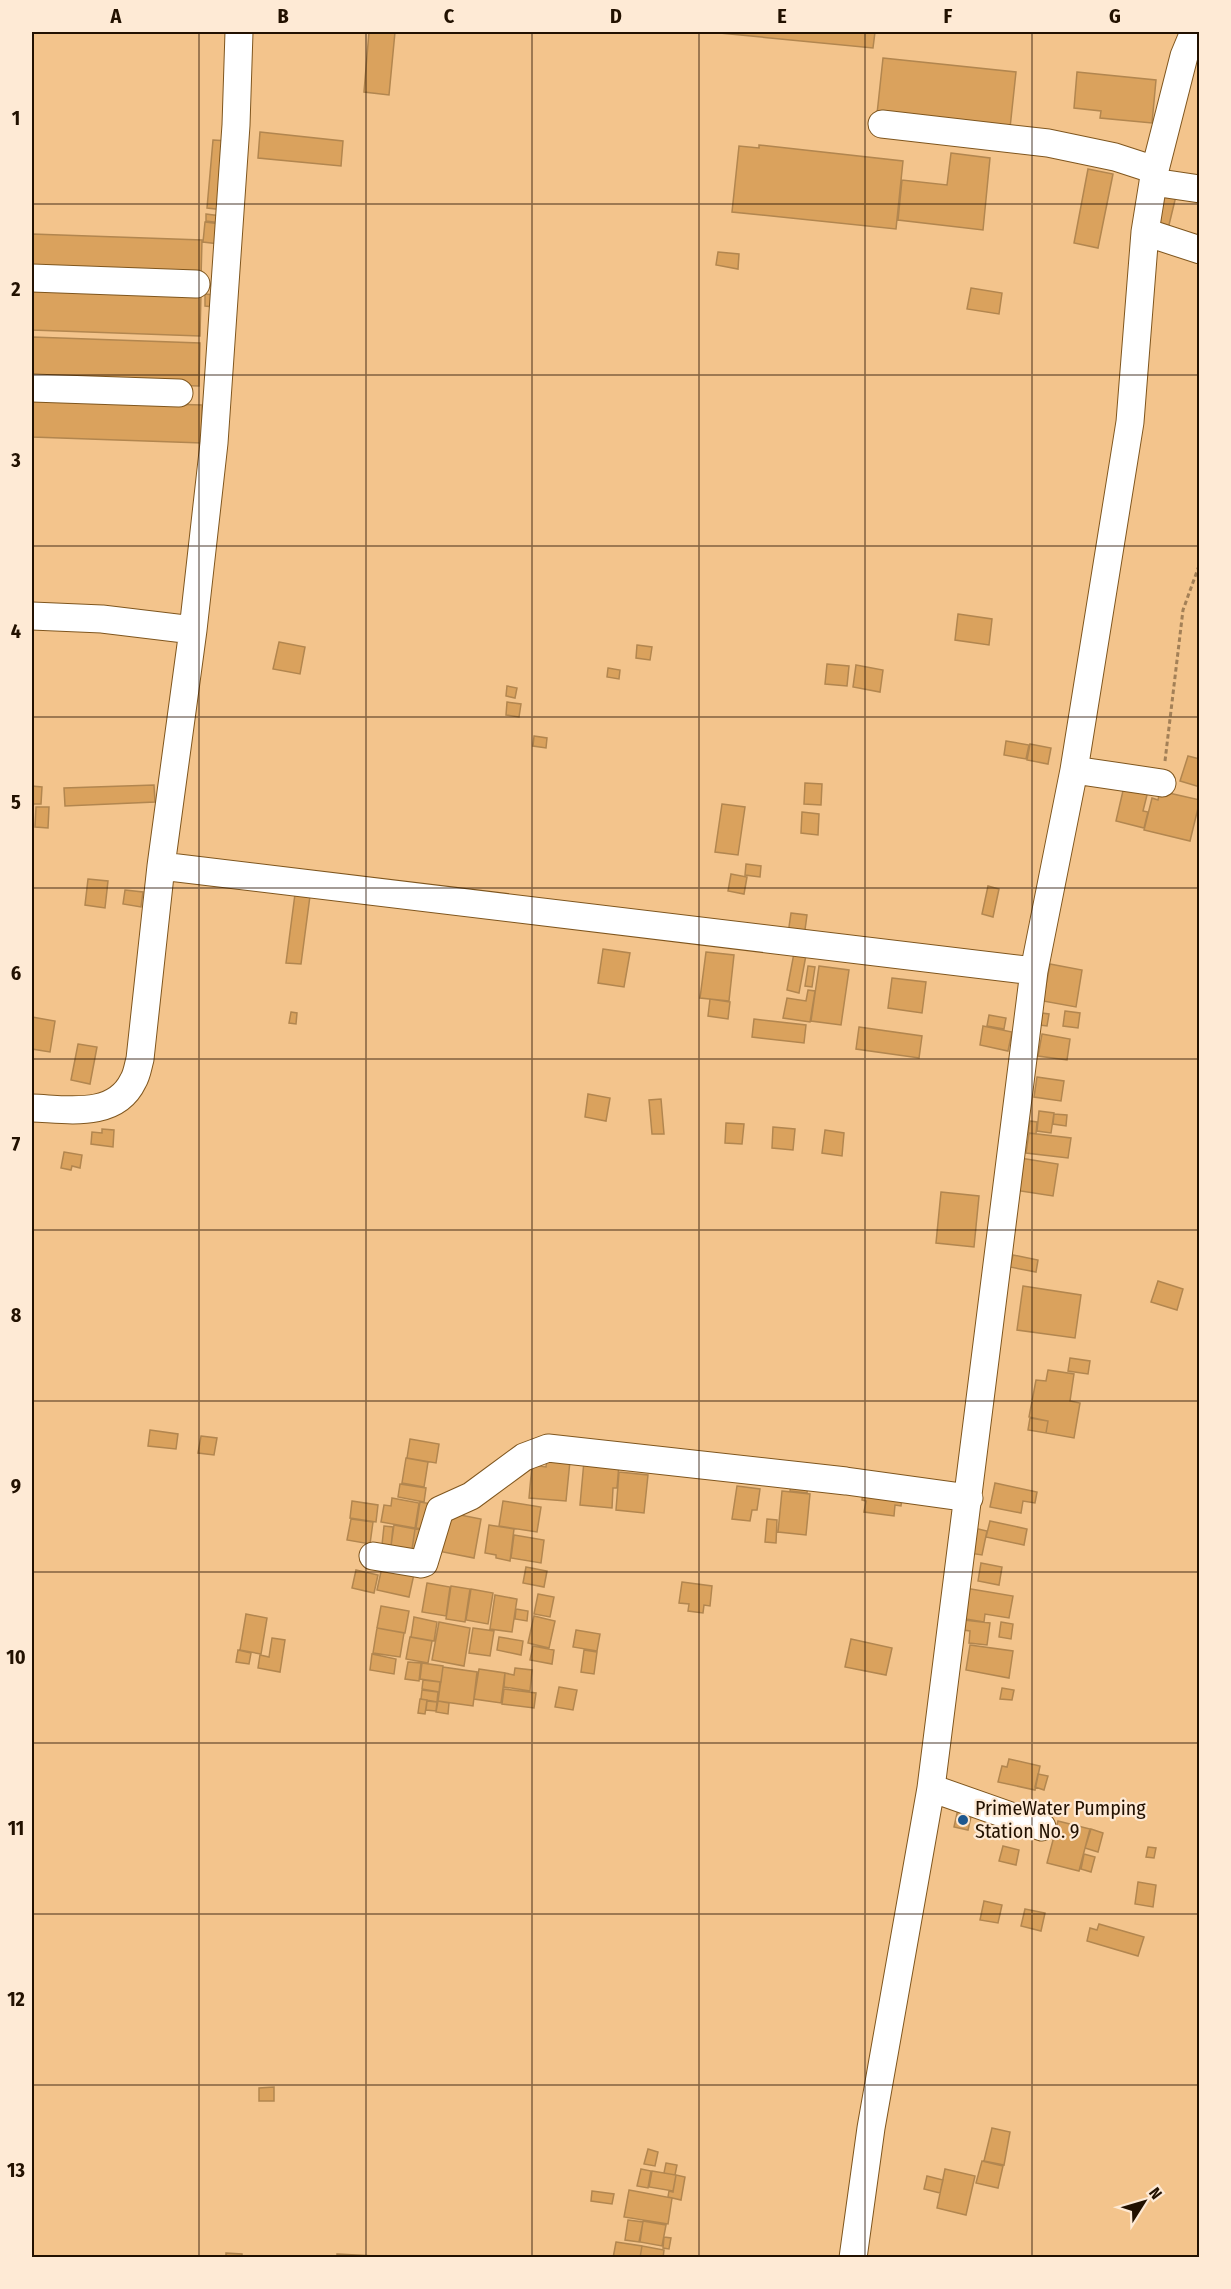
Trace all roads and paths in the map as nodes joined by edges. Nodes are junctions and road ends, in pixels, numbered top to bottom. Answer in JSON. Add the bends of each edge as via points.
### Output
{"nodes":[{"id":1,"x":239,"y":32,"type":"edge"},
{"id":2,"x":1194,"y":32,"type":"edge"},
{"id":3,"x":882,"y":124,"type":"dead end"},
{"id":4,"x":1154,"y":176,"type":"junction"},
{"id":5,"x":1200,"y":189,"type":"edge"},
{"id":6,"x":1145,"y":232,"type":"junction"},
{"id":7,"x":1200,"y":250,"type":"edge"},
{"id":8,"x":32,"y":278,"type":"edge"},
{"id":9,"x":196,"y":284,"type":"dead end"},
{"id":10,"x":32,"y":388,"type":"edge"},
{"id":11,"x":179,"y":393,"type":"dead end"},
{"id":12,"x":1200,"y":563,"type":"edge"},
{"id":13,"x":32,"y":616,"type":"edge"},
{"id":14,"x":193,"y":630,"type":"junction"},
{"id":15,"x":1074,"y":770,"type":"junction"},
{"id":16,"x":1162,"y":783,"type":"joint"},
{"id":17,"x":161,"y":866,"type":"junction"},
{"id":18,"x":1034,"y":971,"type":"junction"},
{"id":19,"x":32,"y":1108,"type":"edge"},
{"id":20,"x":969,"y":1498,"type":"junction"},
{"id":21,"x":373,"y":1556,"type":"dead end"},
{"id":22,"x":931,"y":1788,"type":"junction"},
{"id":23,"x":1042,"y":1827,"type":"dead end"},
{"id":24,"x":853,"y":2258,"type":"edge"}],
"edges":[{"from":1,"to":14,"type":"street","via":[[215,432]]},
{"from":2,"to":4,"type":"street","via":[[1184,56]]},
{"from":3,"to":4,"type":"street","via":[[1048,143],[1114,157]]},
{"from":4,"to":5,"type":"street"},
{"from":4,"to":6,"type":"street"},
{"from":6,"to":7,"type":"street"},
{"from":6,"to":15,"type":"street","via":[[1130,422]]},
{"from":8,"to":9,"type":"street"},
{"from":10,"to":11,"type":"street"},
{"from":12,"to":16,"type":"path","via":[[1182,610]]},
{"from":13,"to":14,"type":"street","via":[[102,618]]},
{"from":14,"to":17,"type":"street"},
{"from":15,"to":16,"type":"street"},
{"from":15,"to":18,"type":"street"},
{"from":17,"to":18,"type":"street"},
{"from":17,"to":19,"type":"street","via":[[140,1059],[134,1080],[123,1096],[104,1107]]},
{"from":18,"to":20,"type":"street"},
{"from":20,"to":21,"type":"street","via":[[548,1448],[524,1457],[471,1496],[440,1510],[424,1563]]},
{"from":20,"to":22,"type":"street"},
{"from":22,"to":23,"type":"street"},
{"from":22,"to":24,"type":"street","via":[[871,2128]]}]}
